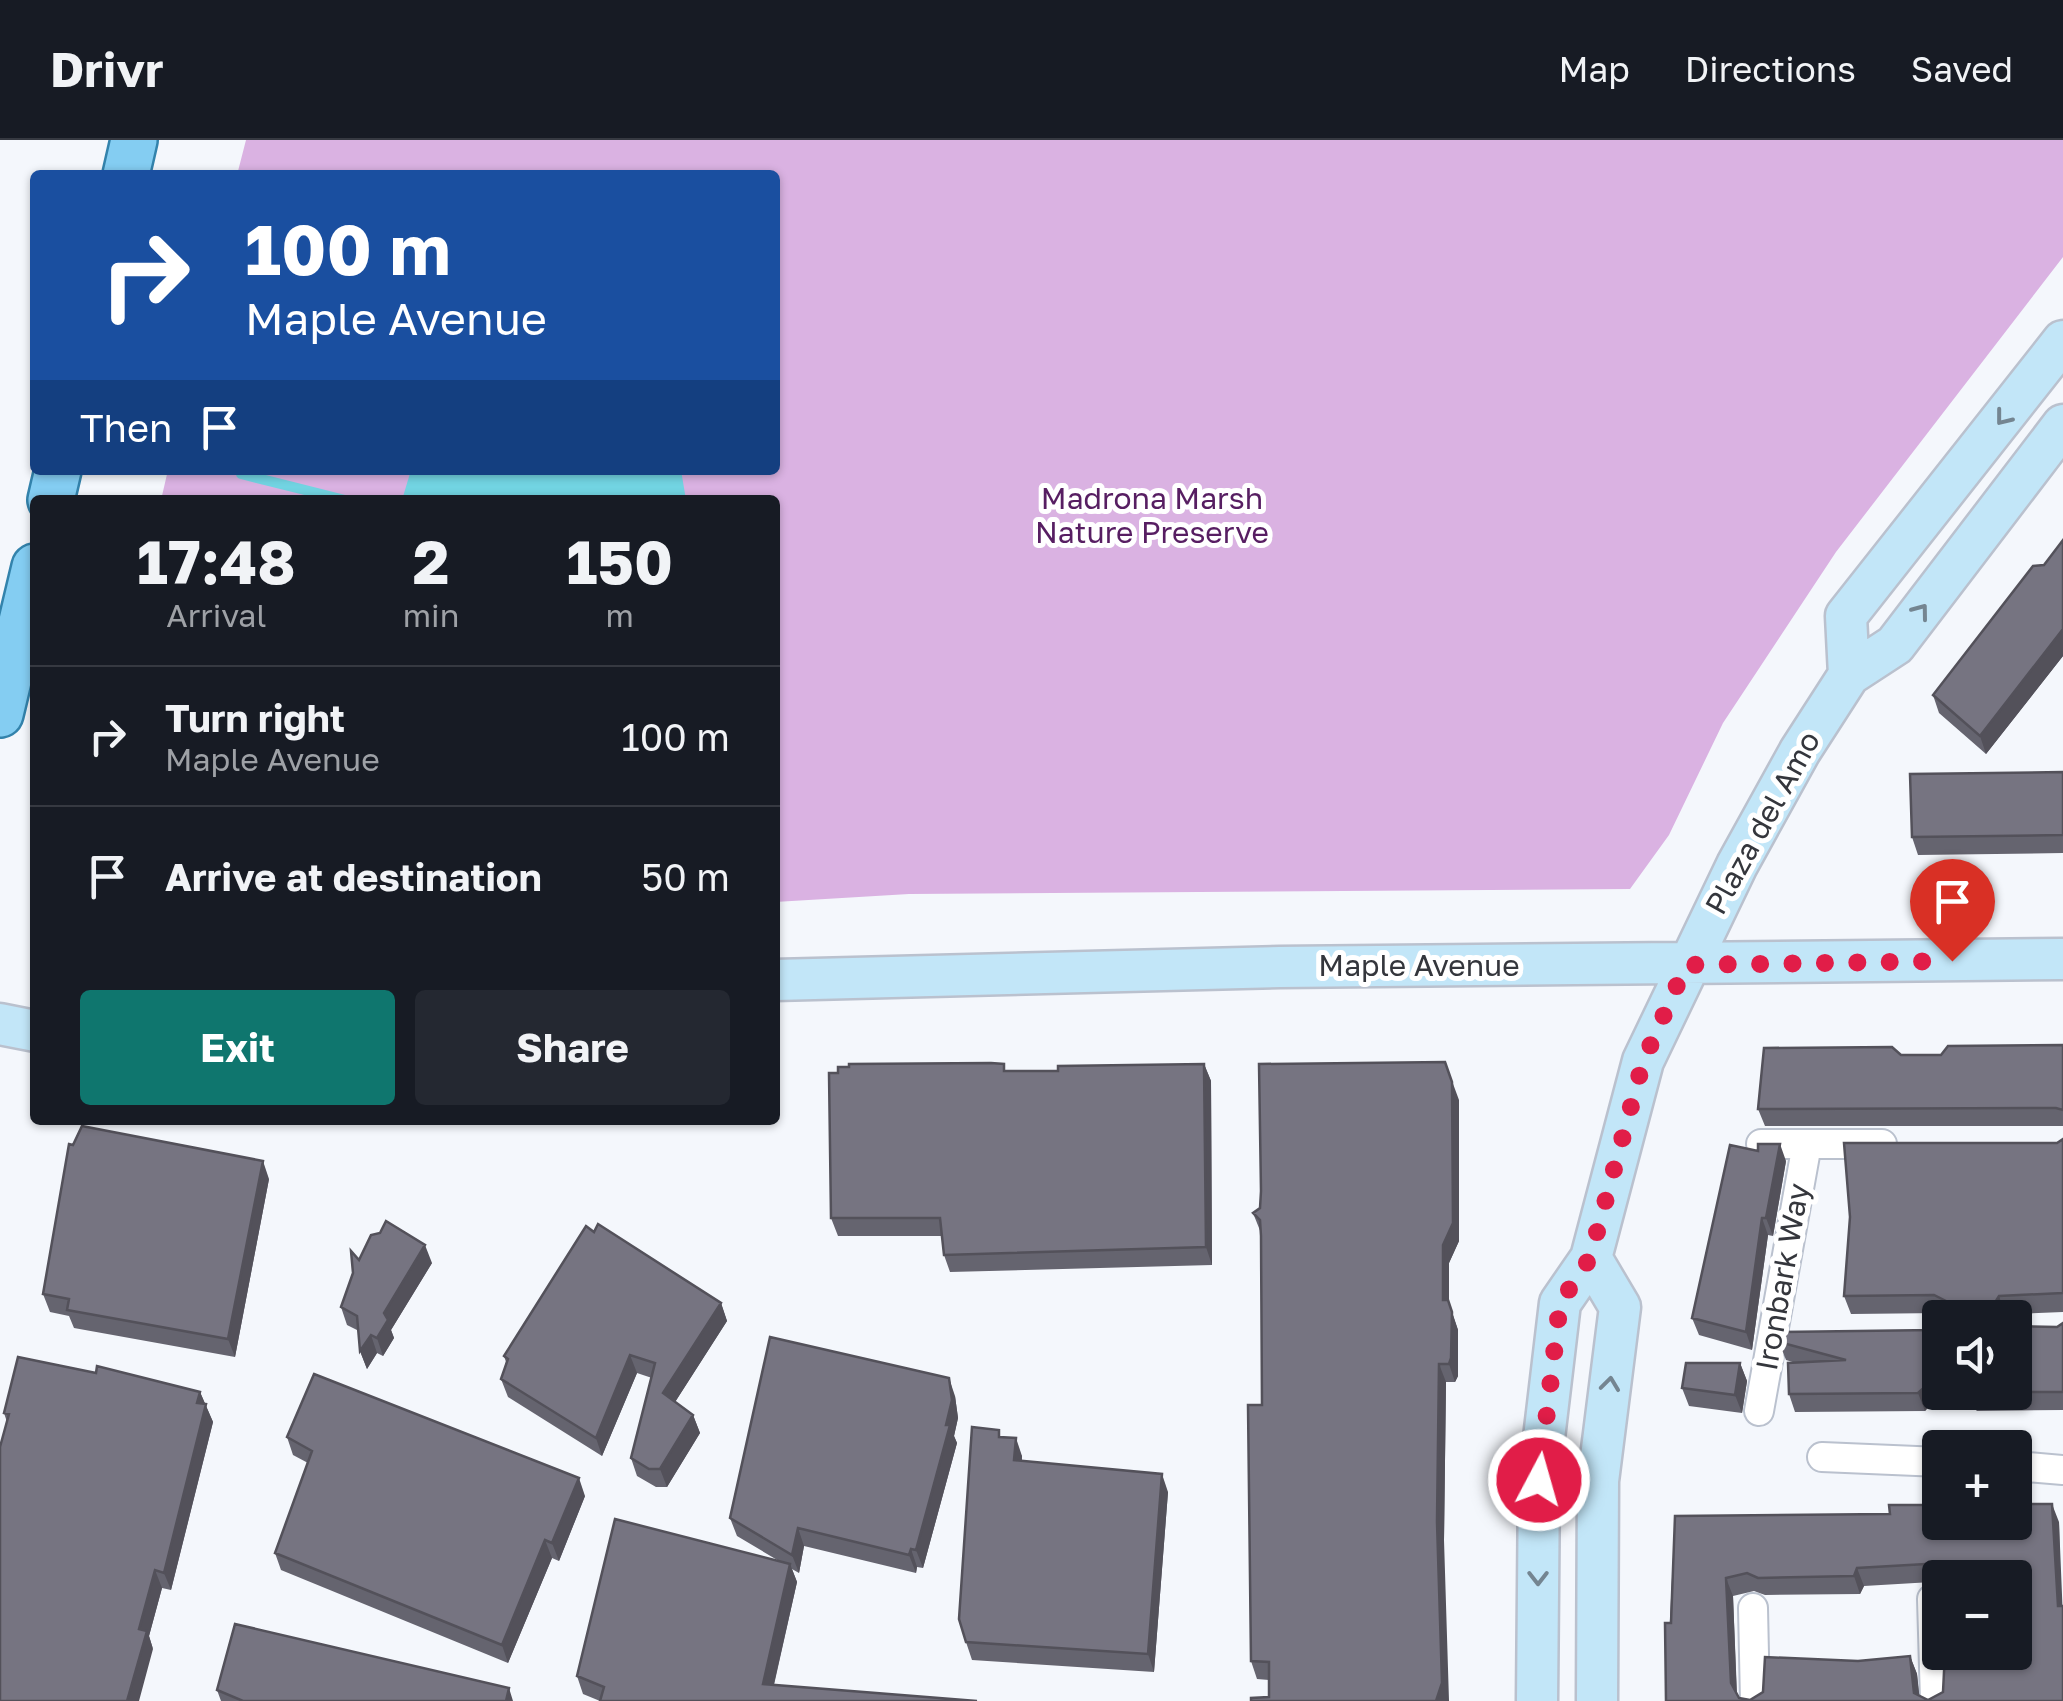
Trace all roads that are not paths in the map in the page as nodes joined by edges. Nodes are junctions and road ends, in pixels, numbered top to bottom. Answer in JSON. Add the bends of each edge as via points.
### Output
{"nodes":[{"id":1,"x":134,"y":140,"type":"edge"},
{"id":2,"x":127,"y":170,"type":"edge"},
{"id":3,"x":2063,"y":341,"type":"edge"},
{"id":4,"x":2063,"y":425,"type":"edge"},
{"id":5,"x":30,"y":588,"type":"edge"},
{"id":6,"x":1849,"y":675,"type":"junction"},
{"id":7,"x":0,"y":714,"type":"edge"},
{"id":8,"x":2063,"y":959,"type":"edge"},
{"id":9,"x":1686,"y":965,"type":"junction"},
{"id":10,"x":780,"y":980,"type":"edge"},
{"id":11,"x":0,"y":1024,"type":"edge"},
{"id":12,"x":30,"y":1030,"type":"edge"},
{"id":13,"x":1762,"y":1144,"type":"edge"},
{"id":14,"x":1806,"y":1144,"type":"junction"},
{"id":15,"x":1905,"y":1144,"type":"edge"},
{"id":16,"x":1590,"y":1258,"type":"junction"},
{"id":17,"x":1810,"y":1332,"type":"edge"},
{"id":18,"x":1772,"y":1333,"type":"junction"},
{"id":19,"x":1758,"y":1411,"type":"dead end"},
{"id":20,"x":1603,"y":1440,"type":"junction"},
{"id":21,"x":1822,"y":1457,"type":"dead end"},
{"id":22,"x":1541,"y":1460,"type":"junction"},
{"id":23,"x":1922,"y":1461,"type":"edge"},
{"id":24,"x":2032,"y":1467,"type":"edge"},
{"id":25,"x":2063,"y":1470,"type":"edge"},
{"id":26,"x":1598,"y":1480,"type":"junction"},
{"id":27,"x":1753,"y":1608,"type":"dead end"},
{"id":28,"x":1934,"y":1670,"type":"edge"},
{"id":29,"x":1538,"y":1701,"type":"edge"},
{"id":30,"x":1597,"y":1701,"type":"edge"},
{"id":31,"x":1755,"y":1701,"type":"edge"},
{"id":32,"x":1935,"y":1701,"type":"edge"}],
"edges":[{"from":1,"to":2,"type":"main road"},
{"from":3,"to":6,"type":"main road","one_way":true,"via":[[1846,616]]},
{"from":6,"to":4,"type":"main road","name":"Plaza del Amo","one_way":true,"via":[[1895,645]]},
{"from":5,"to":7,"type":"main road"},
{"from":6,"to":9,"type":"main road","name":"Plaza del Amo","via":[[1800,751]]},
{"from":8,"to":9,"type":"main road","name":"Maple Avenue"},
{"from":9,"to":10,"type":"main road","name":"Maple Avenue"},
{"from":9,"to":16,"type":"main road","name":"Plaza del Amo","via":[[1643,1062]]},
{"from":11,"to":12,"type":"main road"},
{"from":13,"to":14,"type":"street"},
{"from":14,"to":15,"type":"street"},
{"from":14,"to":18,"type":"street","name":"Ironbark Way"},
{"from":20,"to":16,"type":"main road","one_way":true,"via":[[1620,1307]]},
{"from":16,"to":22,"type":"main road","name":"Plaza del Amo","via":[[1560,1303]]},
{"from":17,"to":18,"type":"street"},
{"from":18,"to":19,"type":"street","name":"Ironbark Way"},
{"from":20,"to":22,"type":"main road"},
{"from":20,"to":26,"type":"main road"},
{"from":21,"to":23,"type":"street"},
{"from":22,"to":26,"type":"main road"},
{"from":22,"to":29,"type":"main road","name":"Plaza del Amo","one_way":true},
{"from":24,"to":25,"type":"street"},
{"from":26,"to":30,"type":"main road"},
{"from":27,"to":31,"type":"street"},
{"from":28,"to":32,"type":"street"}]}
